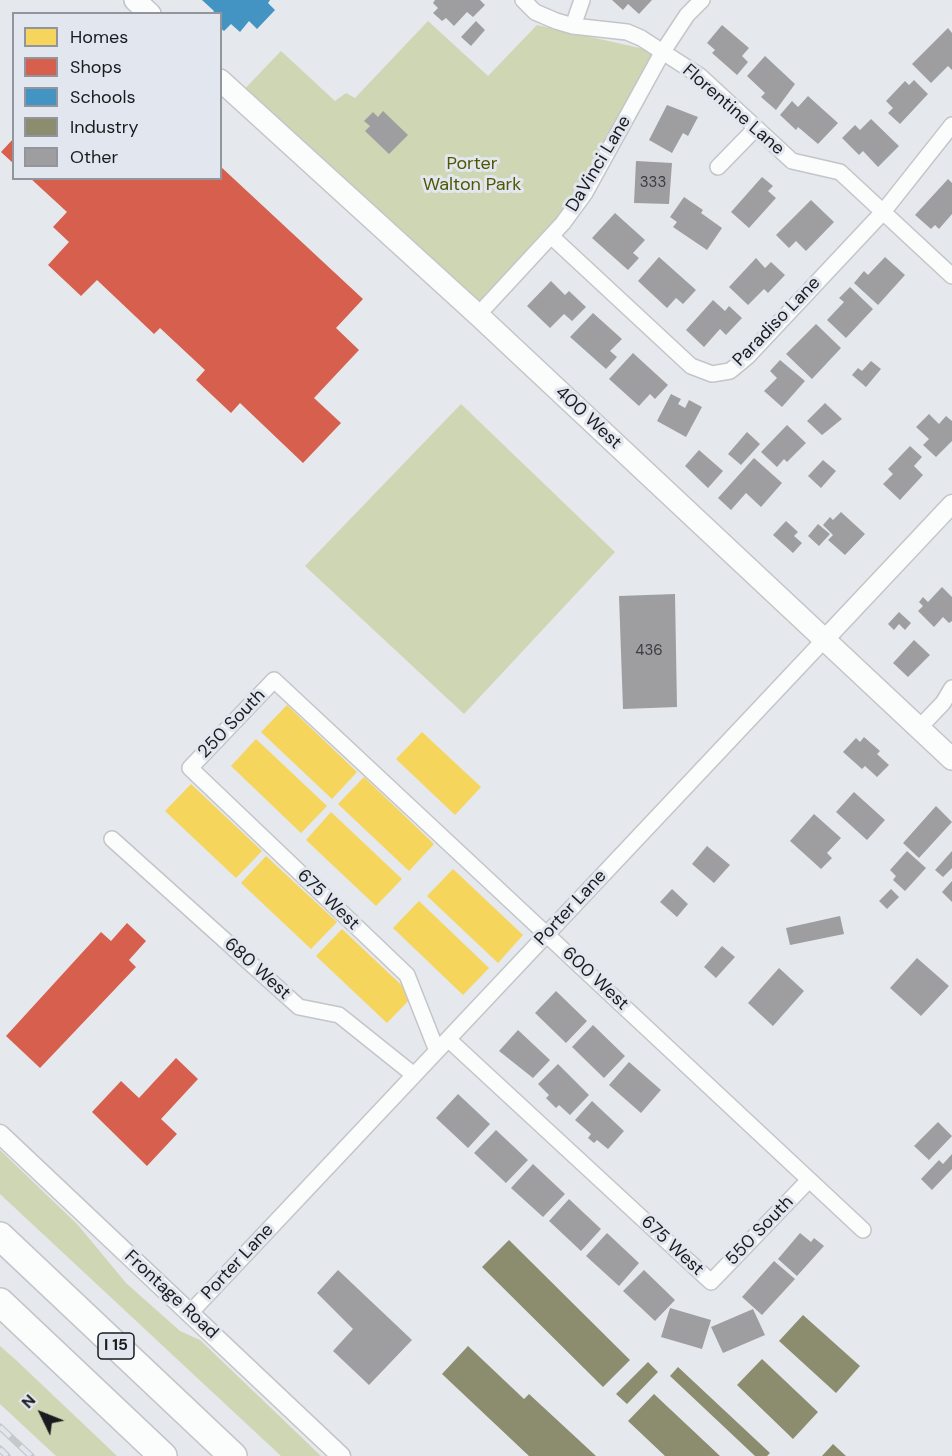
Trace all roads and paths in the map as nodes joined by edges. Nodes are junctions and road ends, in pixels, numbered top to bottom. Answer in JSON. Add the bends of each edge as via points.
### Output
{"nodes":[{"id":1,"x":135,"y":0,"type":"edge"},
{"id":2,"x":524,"y":0,"type":"edge"},
{"id":3,"x":582,"y":0,"type":"edge"},
{"id":4,"x":702,"y":0,"type":"edge"},
{"id":5,"x":148,"y":12,"type":"edge"},
{"id":6,"x":573,"y":26,"type":"junction"},
{"id":7,"x":662,"y":53,"type":"junction"},
{"id":8,"x":222,"y":82,"type":"edge"},
{"id":9,"x":952,"y":126,"type":"edge"},
{"id":10,"x":756,"y":128,"type":"junction"},
{"id":11,"x":718,"y":167,"type":"dead end"},
{"id":12,"x":883,"y":212,"type":"junction"},
{"id":13,"x":551,"y":236,"type":"junction"},
{"id":14,"x":952,"y":276,"type":"edge"},
{"id":15,"x":478,"y":315,"type":"junction"},
{"id":16,"x":952,"y":504,"type":"edge"},
{"id":17,"x":824,"y":640,"type":"junction"},
{"id":18,"x":274,"y":680,"type":"joint"},
{"id":19,"x":952,"y":688,"type":"edge"},
{"id":20,"x":919,"y":728,"type":"junction"},
{"id":21,"x":952,"y":759,"type":"edge"},
{"id":22,"x":190,"y":768,"type":"joint"},
{"id":23,"x":112,"y":839,"type":"dead end"},
{"id":24,"x":547,"y":934,"type":"junction"},
{"id":25,"x":448,"y":1039,"type":"junction"},
{"id":26,"x":437,"y":1051,"type":"junction"},
{"id":27,"x":414,"y":1075,"type":"junction"},
{"id":28,"x":0,"y":1134,"type":"edge"},
{"id":29,"x":809,"y":1180,"type":"junction"},
{"id":30,"x":863,"y":1230,"type":"dead end"},
{"id":31,"x":0,"y":1236,"type":"edge"},
{"id":32,"x":711,"y":1282,"type":"joint"},
{"id":33,"x":0,"y":1302,"type":"edge"},
{"id":34,"x":190,"y":1313,"type":"junction"},
{"id":35,"x":163,"y":1456,"type":"edge"},
{"id":36,"x":233,"y":1456,"type":"edge"},
{"id":37,"x":341,"y":1456,"type":"edge"}],
"edges":[{"from":1,"to":5,"type":"main road"},
{"from":2,"to":6,"type":"street","name":"Florentine Lane","via":[[545,17]]},
{"from":3,"to":6,"type":"street"},
{"from":4,"to":7,"type":"street","name":"DaVinci Lane"},
{"from":6,"to":7,"type":"street","name":"Florentine Lane","via":[[627,32]]},
{"from":7,"to":10,"type":"street","name":"Florentine Lane","via":[[700,76]]},
{"from":7,"to":13,"type":"street","name":"DaVinci Lane","via":[[590,186]]},
{"from":8,"to":15,"type":"main road","name":"400 West"},
{"from":9,"to":12,"type":"street","name":"Paradiso Lane"},
{"from":10,"to":11,"type":"street"},
{"from":10,"to":12,"type":"street","name":"Florentine Lane","via":[[792,161],[840,172]]},
{"from":12,"to":13,"type":"street","name":"Paradiso Lane","via":[[747,357],[730,371],[712,374],[691,366]]},
{"from":12,"to":14,"type":"street","name":"Florentine Lane"},
{"from":13,"to":15,"type":"street","name":"DaVinci Lane"},
{"from":15,"to":17,"type":"main road","name":"400 West"},
{"from":16,"to":17,"type":"street","name":"Porter Lane"},
{"from":17,"to":20,"type":"main road","name":"400 West"},
{"from":17,"to":24,"type":"street","name":"Porter Lane"},
{"from":18,"to":22,"type":"street","name":"250 South"},
{"from":18,"to":24,"type":"street","name":"600 West"},
{"from":19,"to":20,"type":"street"},
{"from":20,"to":21,"type":"main road","name":"400 West"},
{"from":22,"to":26,"type":"street","name":"675 West","via":[[407,975]]},
{"from":23,"to":27,"type":"street","name":"680 West","via":[[299,1007],[339,1015]]},
{"from":24,"to":25,"type":"street","name":"Porter Lane"},
{"from":24,"to":29,"type":"street","name":"600 West"},
{"from":25,"to":26,"type":"street","name":"Porter Lane"},
{"from":25,"to":32,"type":"street","name":"675 West"},
{"from":26,"to":27,"type":"street","name":"Porter Lane"},
{"from":27,"to":34,"type":"street","name":"Porter Lane"},
{"from":28,"to":34,"type":"street","name":"Frontage Road"},
{"from":29,"to":30,"type":"street","name":"600 West"},
{"from":29,"to":32,"type":"street","name":"550 South"},
{"from":31,"to":36,"type":"highway","number":"I 15"},
{"from":33,"to":35,"type":"highway","number":"I 15"},
{"from":34,"to":37,"type":"street","name":"Frontage Road"}]}
